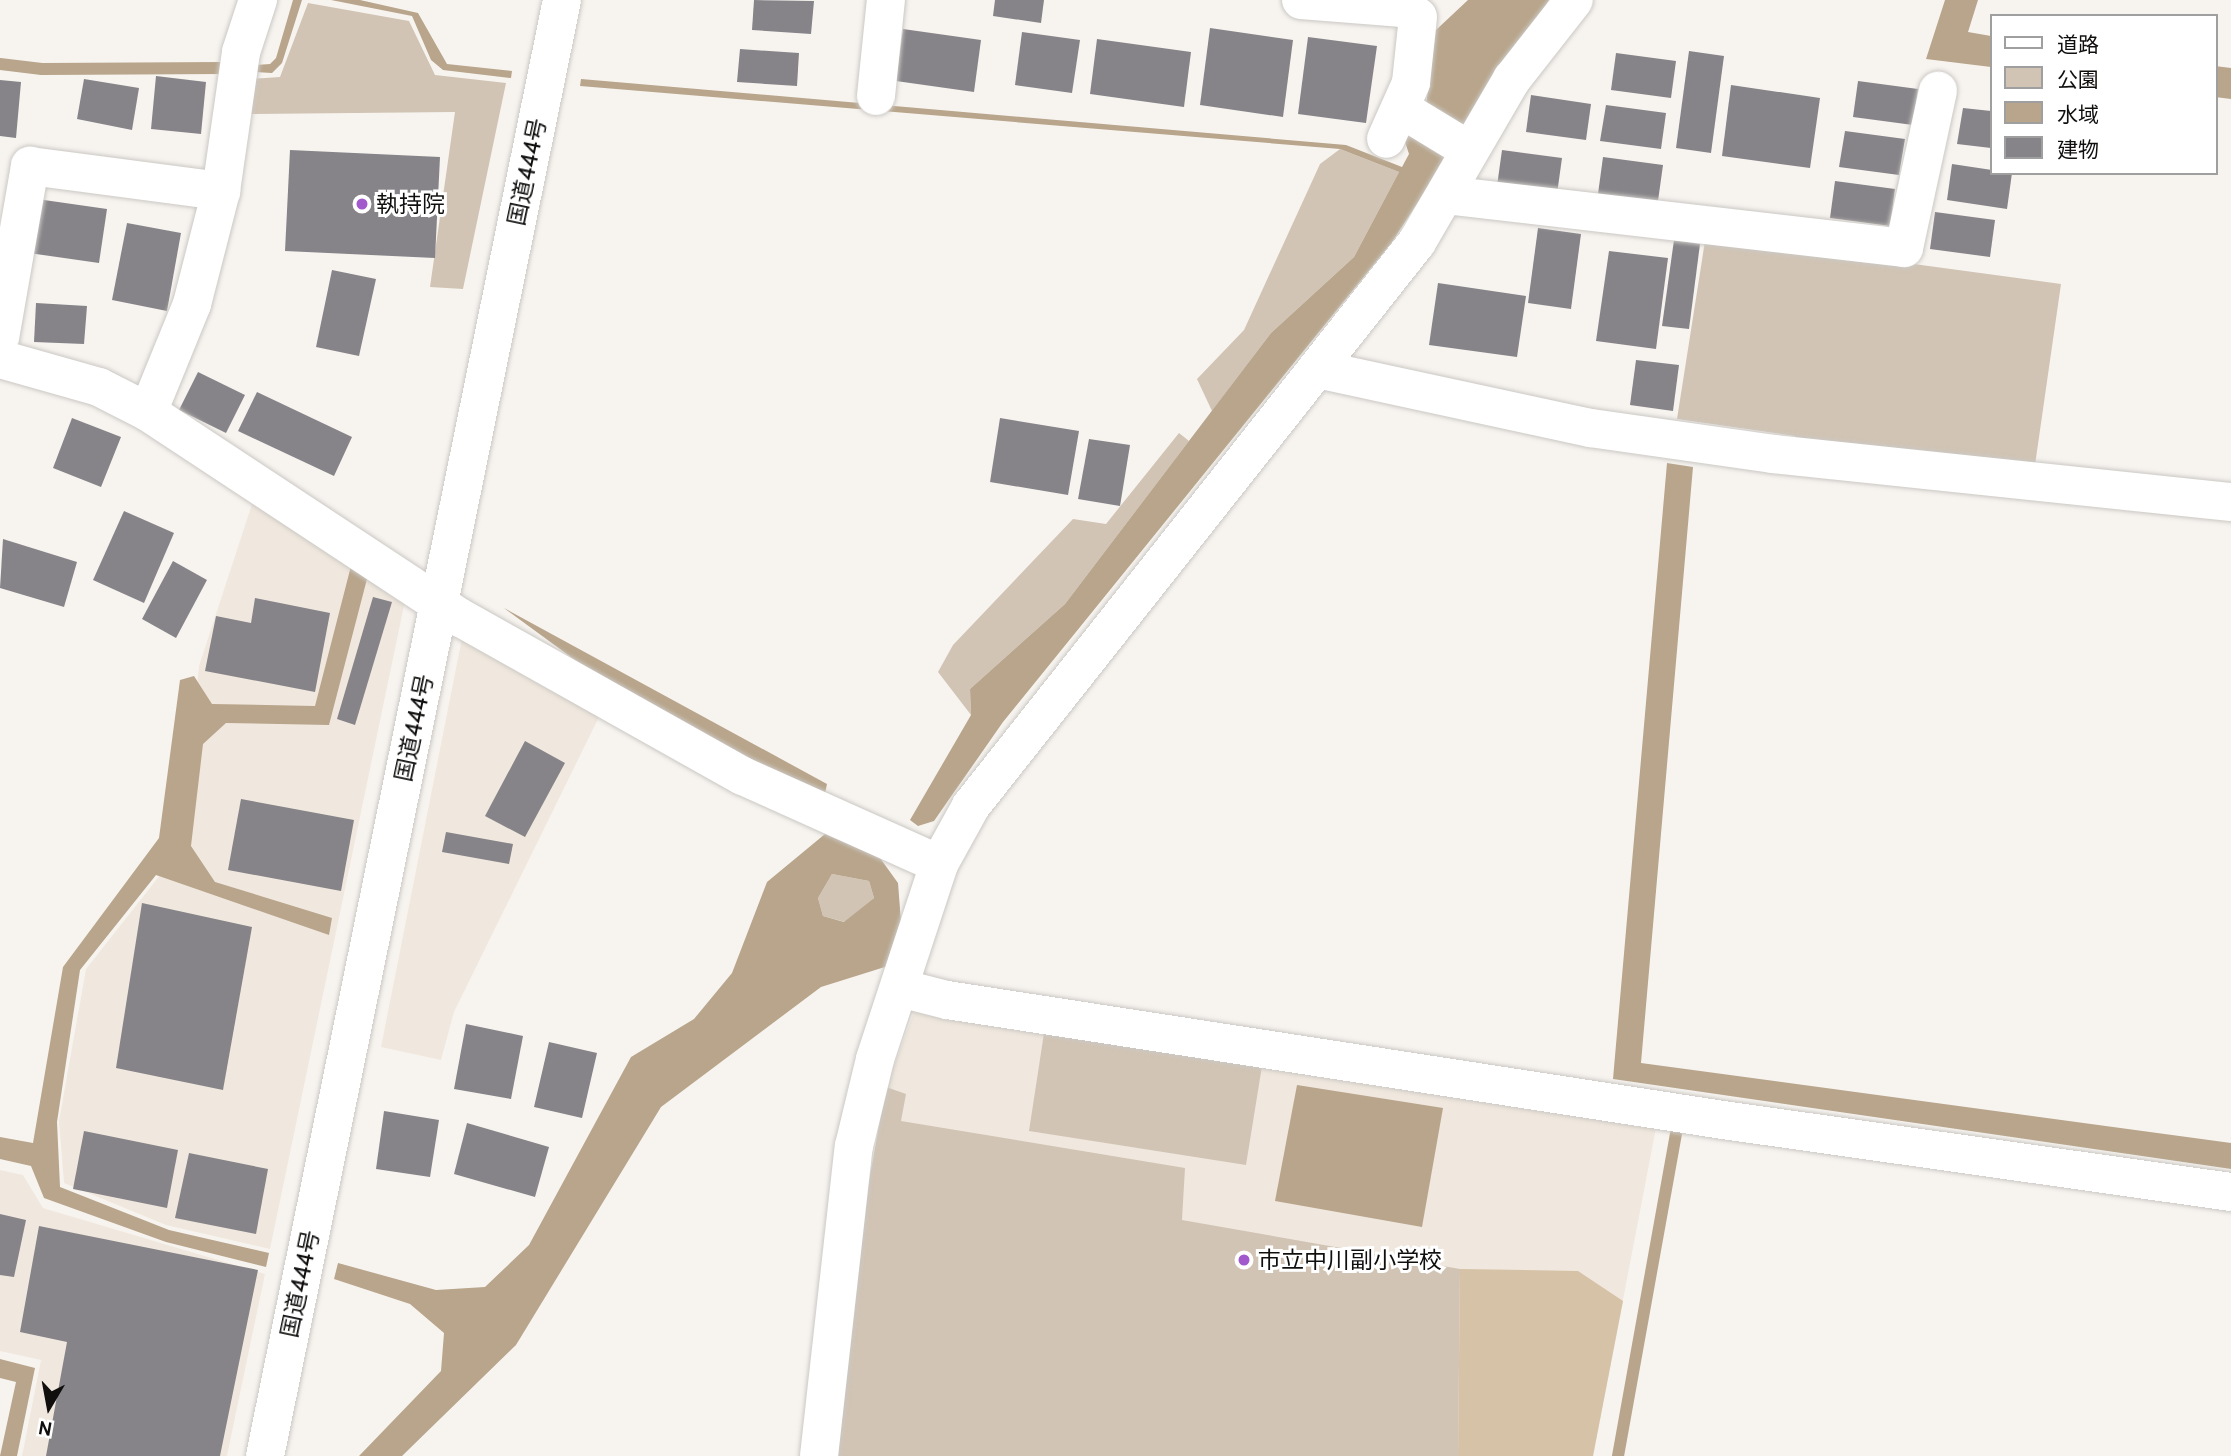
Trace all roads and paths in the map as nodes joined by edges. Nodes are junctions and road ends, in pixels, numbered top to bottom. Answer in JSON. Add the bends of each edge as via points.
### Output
{"nodes":[{"id":1,"x":258,"y":0,"type":"edge"},
{"id":2,"x":562,"y":0,"type":"edge"},
{"id":3,"x":886,"y":0,"type":"edge"},
{"id":4,"x":1301,"y":0,"type":"edge"},
{"id":5,"x":1573,"y":0,"type":"edge"},
{"id":6,"x":1938,"y":92,"type":"dead end"},
{"id":7,"x":876,"y":96,"type":"dead end"},
{"id":8,"x":1469,"y":150,"type":"junction"},
{"id":9,"x":221,"y":191,"type":"junction"},
{"id":10,"x":1446,"y":195,"type":"junction"},
{"id":11,"x":0,"y":338,"type":"edge"},
{"id":12,"x":0,"y":359,"type":"edge"},
{"id":13,"x":1317,"y":369,"type":"junction"},
{"id":14,"x":148,"y":412,"type":"junction"},
{"id":15,"x":2231,"y":502,"type":"edge"},
{"id":16,"x":439,"y":605,"type":"junction"},
{"id":17,"x":939,"y":864,"type":"junction"},
{"id":18,"x":900,"y":988,"type":"junction"},
{"id":19,"x":2231,"y":1192,"type":"edge"},
{"id":20,"x":265,"y":1456,"type":"edge"},
{"id":21,"x":819,"y":1456,"type":"edge"}],
"edges":[{"from":1,"to":9,"type":"main road","via":[[241,52]]},
{"from":2,"to":16,"type":"main road","name":"国道444号"},
{"from":3,"to":7,"type":"main road"},
{"from":4,"to":8,"type":"main road","via":[[1403,8],[1418,17],[1411,83],[1395,124]]},
{"from":5,"to":8,"type":"main road","via":[[1512,79]]},
{"from":6,"to":10,"type":"main road","via":[[1904,248]]},
{"from":8,"to":10,"type":"main road"},
{"from":9,"to":11,"type":"main road","via":[[30,166]]},
{"from":9,"to":14,"type":"main road","via":[[192,304]]},
{"from":10,"to":13,"type":"main road","via":[[1417,242]]},
{"from":12,"to":14,"type":"main road","via":[[99,387]]},
{"from":13,"to":15,"type":"main road","via":[[1591,428],[1773,454]]},
{"from":13,"to":17,"type":"main road","via":[[971,806]]},
{"from":14,"to":16,"type":"main road"},
{"from":16,"to":17,"type":"main road","via":[[743,776]]},
{"from":16,"to":20,"type":"main road","name":"国道444号"},
{"from":17,"to":18,"type":"main road"},
{"from":18,"to":19,"type":"main road","via":[[961,1002],[1723,1120]]},
{"from":18,"to":21,"type":"main road","via":[[875,1059],[854,1146]]}]}
